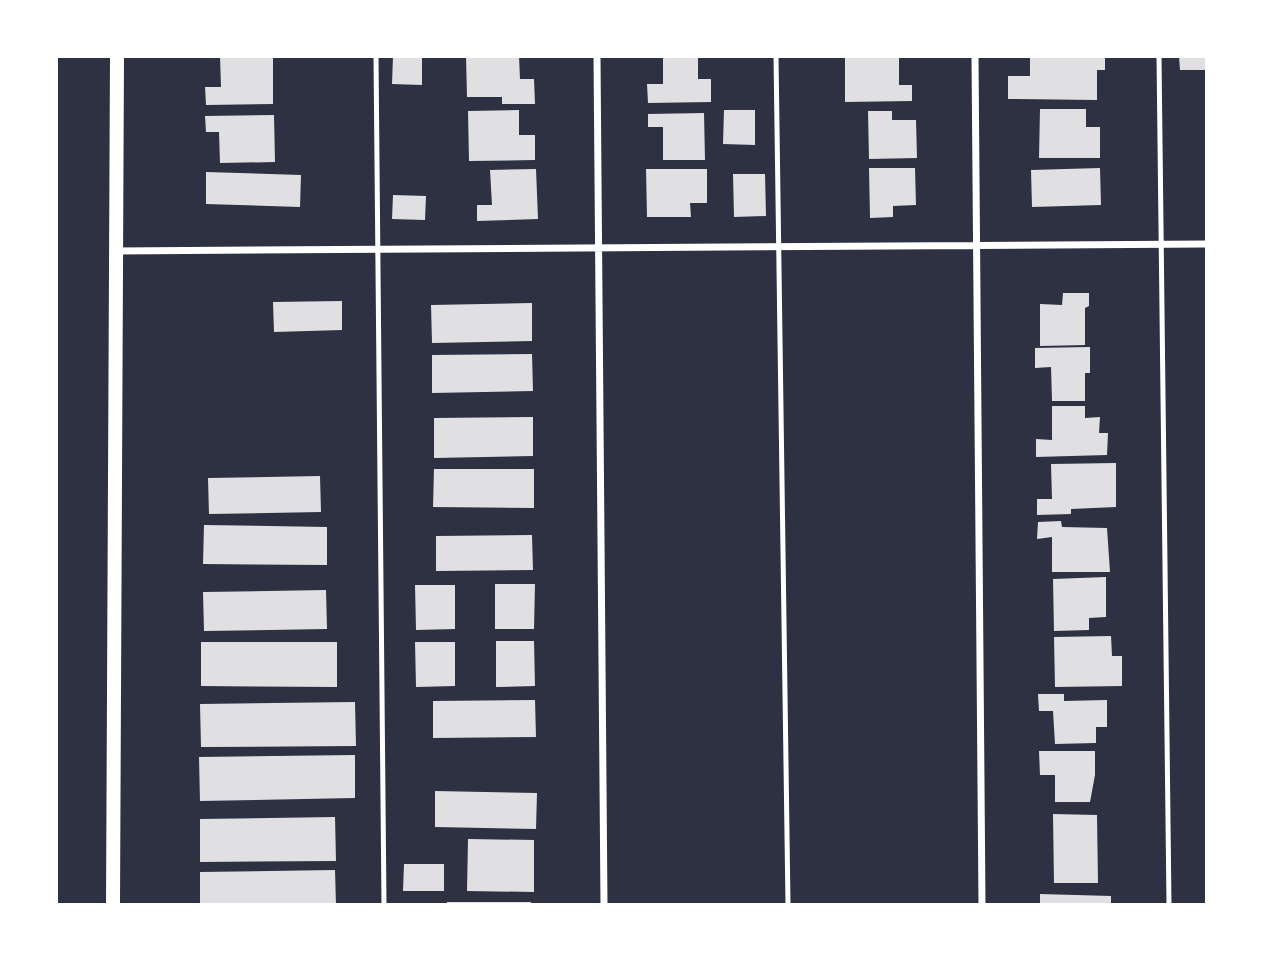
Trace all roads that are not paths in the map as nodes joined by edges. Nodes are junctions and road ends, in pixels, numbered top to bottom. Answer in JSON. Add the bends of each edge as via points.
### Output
{"nodes":[{"id":1,"x":117,"y":56,"type":"edge"},
{"id":2,"x":376,"y":56,"type":"edge"},
{"id":3,"x":597,"y":56,"type":"edge"},
{"id":4,"x":776,"y":56,"type":"edge"},
{"id":5,"x":975,"y":56,"type":"edge"},
{"id":6,"x":1159,"y":56,"type":"edge"},
{"id":7,"x":1161,"y":244,"type":"junction"},
{"id":8,"x":1207,"y":244,"type":"edge"},
{"id":9,"x":976,"y":245,"type":"junction"},
{"id":10,"x":779,"y":246,"type":"junction"},
{"id":11,"x":599,"y":248,"type":"junction"},
{"id":12,"x":377,"y":249,"type":"junction"},
{"id":13,"x":116,"y":251,"type":"junction"},
{"id":14,"x":113,"y":905,"type":"edge"},
{"id":15,"x":384,"y":905,"type":"edge"},
{"id":16,"x":604,"y":905,"type":"edge"},
{"id":17,"x":788,"y":905,"type":"edge"},
{"id":18,"x":982,"y":905,"type":"edge"},
{"id":19,"x":1168,"y":905,"type":"edge"}],
"edges":[{"from":1,"to":13,"type":"main road"},
{"from":2,"to":12,"type":"lane"},
{"from":3,"to":11,"type":"street"},
{"from":4,"to":10,"type":"lane"},
{"from":5,"to":9,"type":"street"},
{"from":6,"to":7,"type":"lane"},
{"from":7,"to":8,"type":"street"},
{"from":7,"to":9,"type":"street"},
{"from":7,"to":19,"type":"lane"},
{"from":9,"to":10,"type":"street"},
{"from":9,"to":18,"type":"street"},
{"from":10,"to":11,"type":"street"},
{"from":10,"to":17,"type":"lane"},
{"from":11,"to":12,"type":"street"},
{"from":11,"to":16,"type":"street"},
{"from":12,"to":13,"type":"street"},
{"from":12,"to":15,"type":"lane"},
{"from":13,"to":14,"type":"main road"}]}
